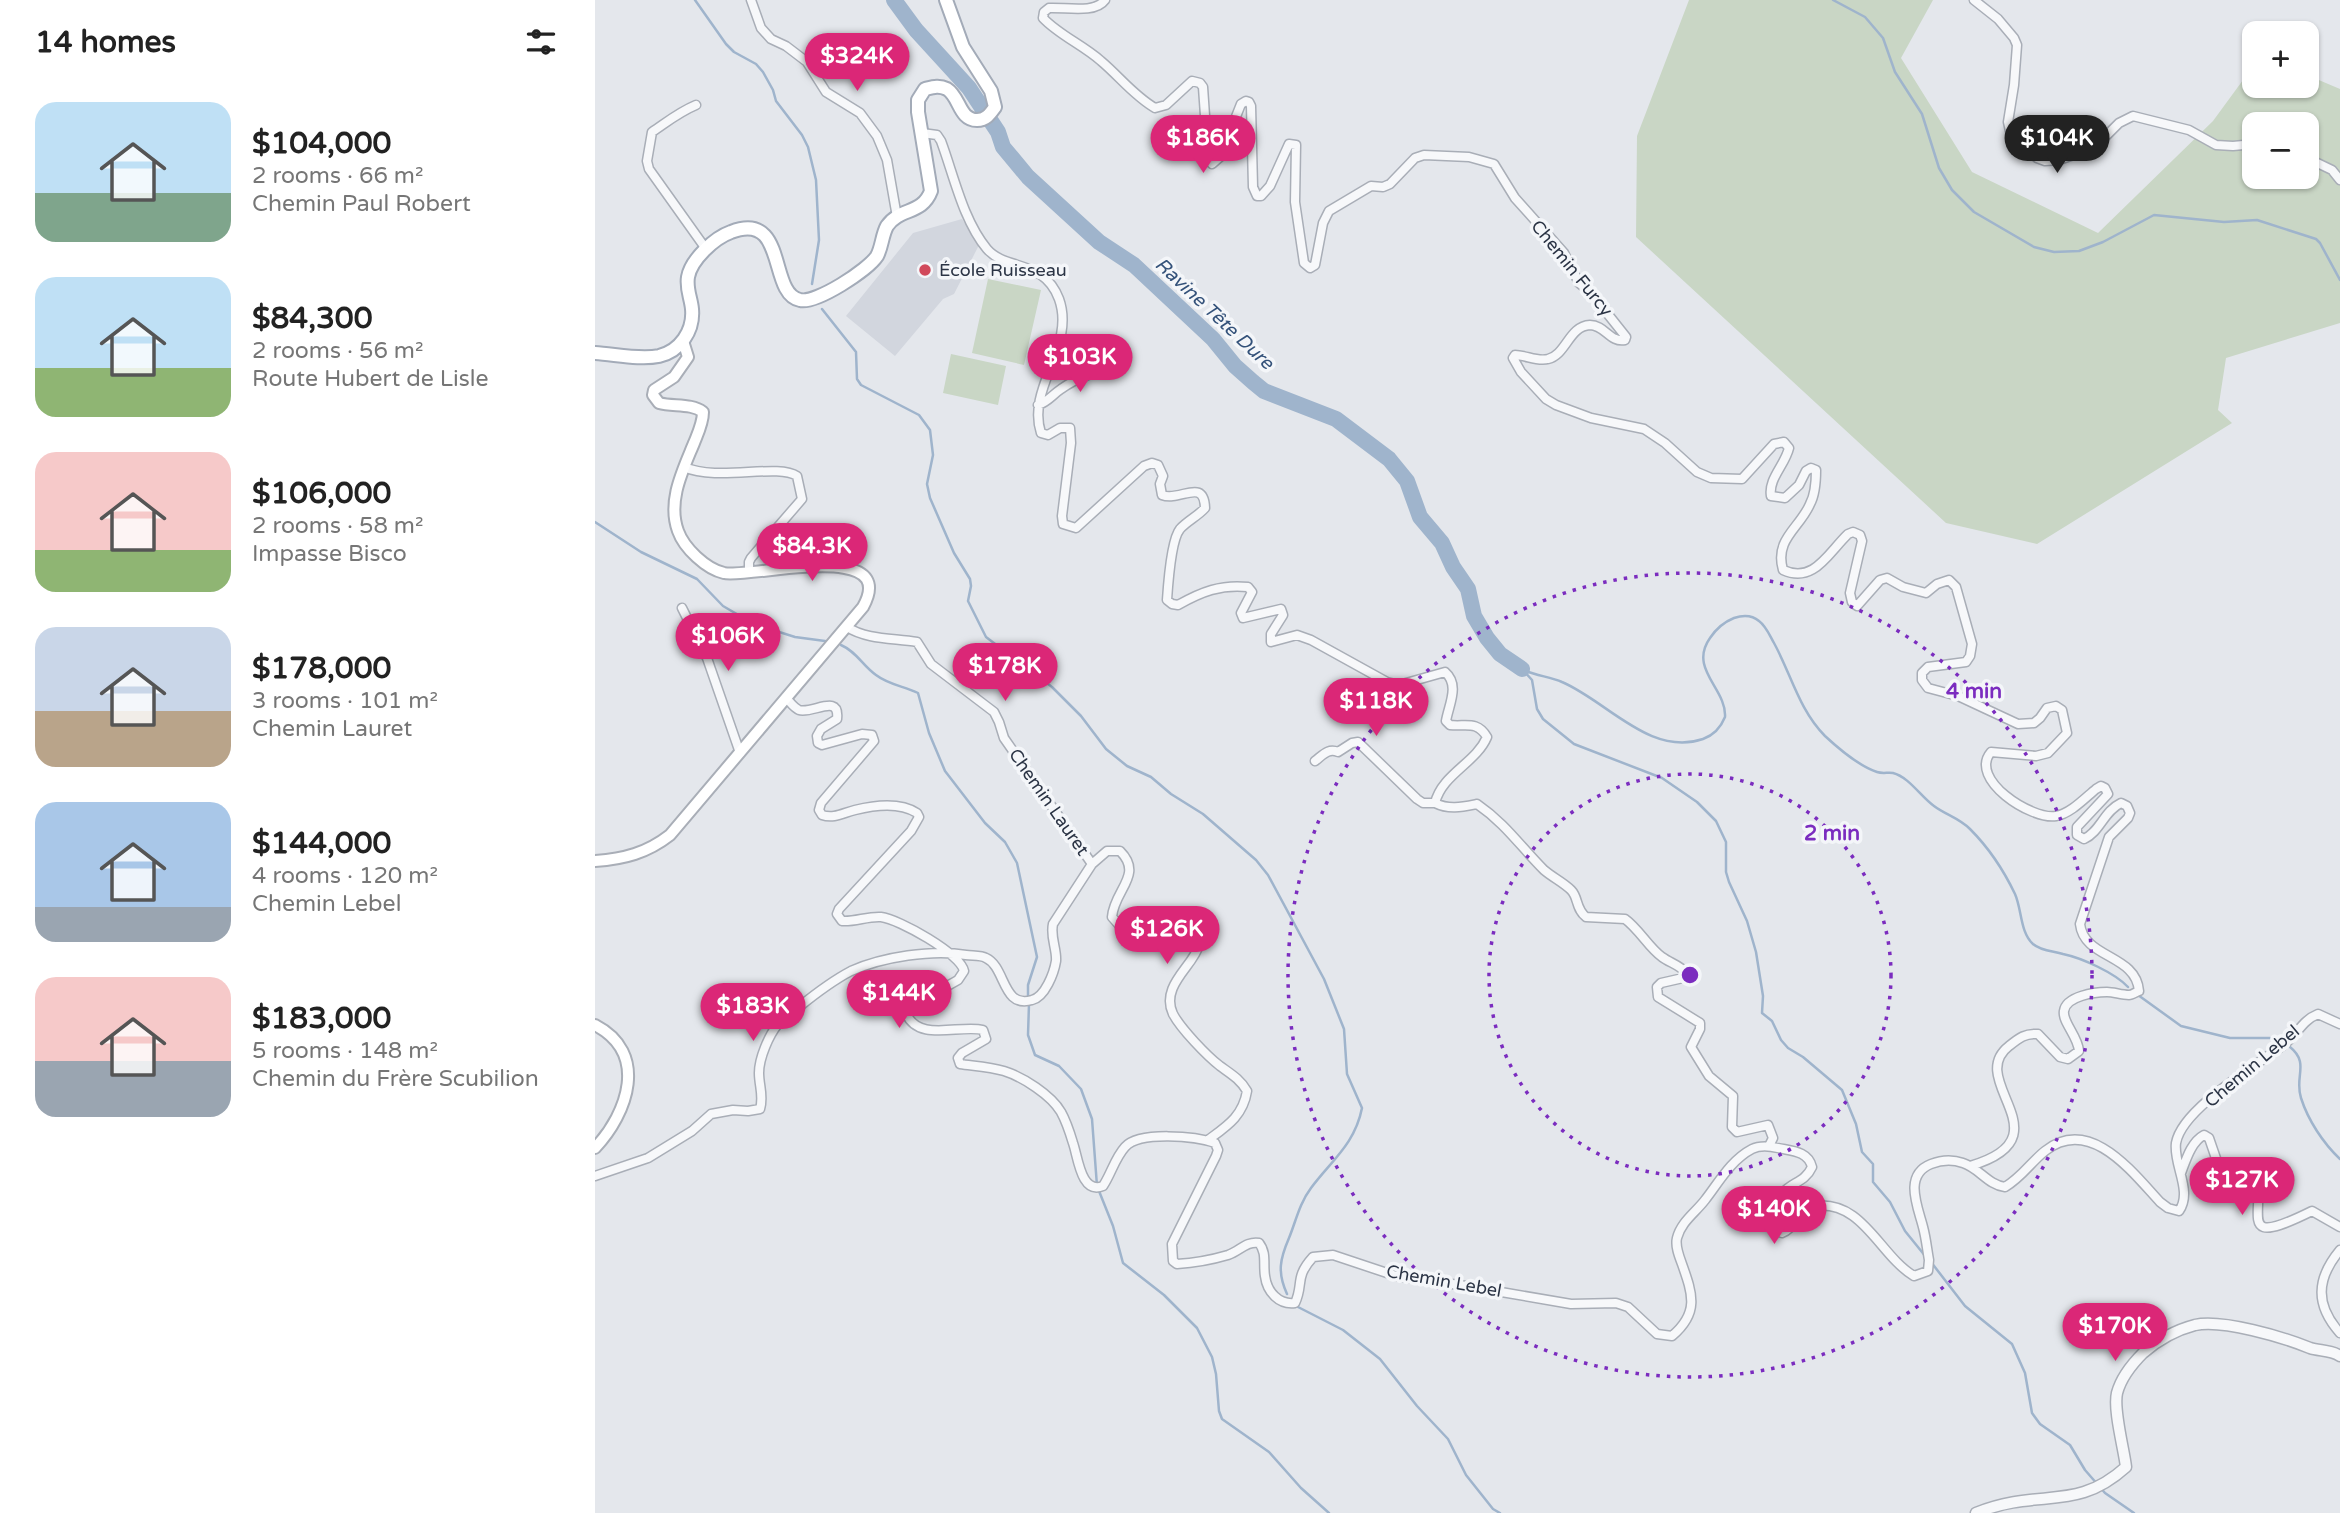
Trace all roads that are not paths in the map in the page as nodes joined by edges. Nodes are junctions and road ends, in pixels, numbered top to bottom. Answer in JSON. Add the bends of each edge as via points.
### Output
{"nodes":[{"id":1,"x":751,"y":0,"type":"edge"},
{"id":2,"x":946,"y":0,"type":"edge"},
{"id":3,"x":1105,"y":0,"type":"edge"},
{"id":4,"x":1973,"y":0,"type":"edge"},
{"id":5,"x":696,"y":105,"type":"dead end"},
{"id":6,"x":922,"y":133,"type":"junction"},
{"id":7,"x":2242,"y":145,"type":"edge"},
{"id":8,"x":2319,"y":164,"type":"edge"},
{"id":9,"x":2340,"y":180,"type":"edge"},
{"id":10,"x":897,"y":217,"type":"junction"},
{"id":11,"x":706,"y":249,"type":"junction"},
{"id":12,"x":684,"y":341,"type":"junction"},
{"id":13,"x":595,"y":353,"type":"edge"},
{"id":14,"x":1120,"y":366,"type":"dead end"},
{"id":15,"x":1038,"y":405,"type":"junction"},
{"id":16,"x":684,"y":467,"type":"junction"},
{"id":17,"x":749,"y":573,"type":"junction"},
{"id":18,"x":682,"y":607,"type":"dead end"},
{"id":19,"x":846,"y":627,"type":"junction"},
{"id":20,"x":786,"y":698,"type":"junction"},
{"id":21,"x":740,"y":753,"type":"junction"},
{"id":22,"x":1315,"y":761,"type":"dead end"},
{"id":23,"x":1436,"y":803,"type":"junction"},
{"id":24,"x":595,"y":861,"type":"edge"},
{"id":25,"x":1092,"y":864,"type":"junction"},
{"id":26,"x":947,"y":952,"type":"junction"},
{"id":27,"x":2340,"y":1024,"type":"edge"},
{"id":28,"x":595,"y":1025,"type":"edge"},
{"id":29,"x":1208,"y":1140,"type":"junction"},
{"id":30,"x":1769,"y":1146,"type":"junction"},
{"id":31,"x":595,"y":1148,"type":"edge"},
{"id":32,"x":1969,"y":1166,"type":"junction"},
{"id":33,"x":2180,"y":1176,"type":"junction"},
{"id":34,"x":595,"y":1177,"type":"edge"},
{"id":35,"x":2340,"y":1227,"type":"edge"},
{"id":36,"x":2340,"y":1250,"type":"edge"},
{"id":37,"x":2340,"y":1333,"type":"edge"},
{"id":38,"x":2340,"y":1356,"type":"edge"},
{"id":39,"x":2097,"y":1500,"type":"dead end"},
{"id":40,"x":2052,"y":1509,"type":"dead end"},
{"id":41,"x":1976,"y":1513,"type":"edge"}],
"edges":[{"from":1,"to":10,"type":"street","via":[[761,29],[807,62],[826,93],[860,113],[877,136],[887,160]]},
{"from":2,"to":6,"type":"main road","via":[[963,47],[995,107],[983,120],[975,120],[968,118],[948,89],[925,89],[918,100]]},
{"from":3,"to":32,"type":"street","name":"Chemin Furcy","via":[[1093,8],[1049,8],[1043,18],[1155,108],[1166,105],[1192,81],[1200,83],[1209,162],[1216,163],[1220,157],[1246,101],[1251,106],[1257,196],[1270,187],[1289,144],[1296,145],[1296,202],[1307,267],[1315,265],[1329,211],[1371,186],[1390,184],[1415,158],[1469,157],[1494,164],[1515,198],[1564,253],[1579,283],[1626,337],[1615,340],[1591,325],[1573,334],[1555,357],[1515,355],[1516,365],[1546,399],[1591,418],[1644,429],[1711,478],[1742,479],[1774,444],[1784,442],[1789,448],[1770,488],[1771,496],[1785,498],[1811,468],[1816,470],[1816,478],[1810,507],[1788,535],[1780,558],[1783,570],[1803,574],[1817,569],[1848,534],[1860,535],[1850,593],[1857,606],[1879,580],[1887,578],[1926,593],[1949,580],[1956,587],[1972,644],[1971,656],[1966,662],[1928,667],[1922,674],[1928,688],[1958,696],[2018,724],[2034,723],[2046,708],[2062,710],[2067,733],[2048,753],[1991,752],[1985,759],[1988,780],[2042,817],[2063,814],[2096,789],[2105,788],[2108,794],[2103,801],[2077,827],[2077,835],[2084,839],[2112,807],[2127,806],[2130,813],[2109,837],[2080,924],[2090,945],[2125,964],[2139,991],[2089,994],[2068,1003],[2065,1020],[2080,1051],[2068,1059],[2060,1057],[2038,1034],[2022,1035],[2001,1052],[1997,1078],[2013,1114],[2012,1139],[1987,1161]]},
{"from":4,"to":7,"type":"street","via":[[1997,19],[2017,45],[2008,122],[2010,131],[2037,158],[2059,160],[2088,150],[2133,116],[2189,130],[2216,145]]},
{"from":5,"to":11,"type":"street","via":[[675,114],[653,132],[647,161]]},
{"from":6,"to":10,"type":"main road","via":[[931,191],[918,208]]},
{"from":6,"to":15,"type":"street","via":[[937,135],[941,141],[967,215],[987,249],[1041,275],[1058,297],[1063,314],[1060,339]]},
{"from":8,"to":9,"type":"street"},
{"from":10,"to":11,"type":"main road","via":[[887,227],[875,259],[848,280],[809,300],[793,297],[786,288],[774,251],[755,229],[727,233]]},
{"from":11,"to":12,"type":"main road","via":[[688,274],[692,310]]},
{"from":12,"to":13,"type":"main road","via":[[674,351],[656,357]]},
{"from":12,"to":16,"type":"main road","via":[[688,357],[681,370],[653,395],[659,403],[703,412]]},
{"from":14,"to":15,"type":"street","via":[[1089,373]]},
{"from":15,"to":23,"type":"street","via":[[1041,433],[1070,428],[1062,516],[1068,527],[1076,528],[1152,463],[1162,469],[1162,495],[1196,492],[1205,497],[1205,508],[1176,536],[1168,573],[1167,600],[1172,604],[1178,606],[1218,587],[1248,587],[1252,592],[1241,613],[1243,618],[1282,609],[1271,642],[1297,635],[1311,639],[1399,685],[1445,672],[1450,675],[1454,691],[1445,721],[1476,726],[1487,737],[1482,749],[1444,784]]},
{"from":16,"to":17,"type":"main road","via":[[674,508],[681,538],[712,569]]},
{"from":16,"to":17,"type":"street","via":[[702,474],[797,476],[802,499],[751,558]]},
{"from":17,"to":19,"type":"main road","via":[[781,568],[853,569],[866,577],[870,586],[863,607]]},
{"from":18,"to":21,"type":"street","via":[[707,658]]},
{"from":19,"to":20,"type":"main road"},
{"from":19,"to":25,"type":"street","name":"Chemin Lauret","via":[[894,641],[917,642],[931,664],[994,712],[1003,738]]},
{"from":20,"to":21,"type":"main road"},
{"from":20,"to":26,"type":"street","via":[[797,710],[835,707],[837,719],[821,729],[818,743],[862,734],[874,737],[821,803],[822,815],[832,817],[881,805],[912,810],[919,817],[839,909],[838,918],[895,921]]},
{"from":21,"to":24,"type":"main road","via":[[662,842],[633,856]]},
{"from":22,"to":23,"type":"street","via":[[1328,751],[1338,752],[1358,742],[1417,799]]},
{"from":23,"to":30,"type":"street","via":[[1453,808],[1476,804],[1504,824],[1547,872],[1576,895],[1577,908],[1587,917],[1625,919],[1655,952],[1682,968],[1683,978],[1661,983],[1658,997],[1700,1023],[1691,1047],[1710,1076],[1733,1097],[1732,1127],[1737,1132],[1768,1125],[1773,1138]]},
{"from":25,"to":26,"type":"street","name":"Chemin Lauret","via":[[1053,924],[1056,960],[1040,996],[1016,1000],[995,964],[985,957]]},
{"from":25,"to":29,"type":"street","name":"Chemin Lauret","via":[[1107,851],[1120,851],[1129,860],[1131,872],[1112,909],[1119,925],[1139,926],[1159,917],[1175,917],[1192,926],[1199,941],[1197,955],[1173,987],[1173,1014],[1247,1091],[1234,1121]]},
{"from":26,"to":29,"type":"street","via":[[963,965],[962,976],[914,1003],[908,1017],[930,1030],[983,1030],[986,1039],[962,1053],[960,1064],[1005,1071],[1047,1097],[1060,1110],[1085,1181],[1092,1187],[1103,1186],[1131,1142],[1152,1137]]},
{"from":26,"to":34,"type":"street","via":[[884,961],[829,984],[778,1023],[771,1035],[759,1071],[760,1109],[711,1114],[648,1158]]},
{"from":27,"to":33,"type":"street","name":"Chemin Lebel","via":[[2318,1014],[2310,1017],[2292,1038],[2217,1092],[2181,1128],[2176,1145]]},
{"from":28,"to":31,"type":"main road","via":[[620,1048],[629,1072],[621,1110]]},
{"from":29,"to":30,"type":"street","name":"Chemin Lebel","via":[[1218,1150],[1172,1244],[1177,1264],[1232,1254],[1252,1242],[1259,1243],[1266,1282],[1279,1302],[1286,1304],[1295,1303],[1301,1274],[1313,1257],[1333,1255],[1396,1276],[1570,1304],[1616,1303],[1628,1307],[1664,1336],[1672,1336],[1689,1320],[1689,1283],[1676,1241],[1683,1225],[1727,1170],[1755,1147]]},
{"from":30,"to":32,"type":"street","name":"Chemin Lebel","via":[[1803,1154],[1812,1167],[1809,1174],[1782,1191],[1777,1231],[1787,1231],[1814,1206],[1845,1209],[1914,1276],[1929,1271],[1916,1204],[1917,1174],[1937,1161]]},
{"from":32,"to":33,"type":"street","name":"Chemin Lebel","via":[[1991,1183],[2005,1187],[2061,1141],[2096,1143],[2110,1151],[2160,1202],[2179,1211],[2185,1195]]},
{"from":33,"to":35,"type":"street","via":[[2191,1150],[2204,1135],[2209,1138],[2227,1194],[2233,1193],[2243,1166],[2250,1163],[2256,1167],[2256,1212],[2266,1228],[2283,1226],[2312,1212]]},
{"from":36,"to":37,"type":"street","via":[[2320,1285],[2323,1306]]},
{"from":38,"to":39,"type":"street","via":[[2237,1327],[2197,1325],[2161,1340],[2125,1375],[2116,1410],[2126,1467]]},
{"from":40,"to":41,"type":"street","via":[[2035,1506]]}]}
